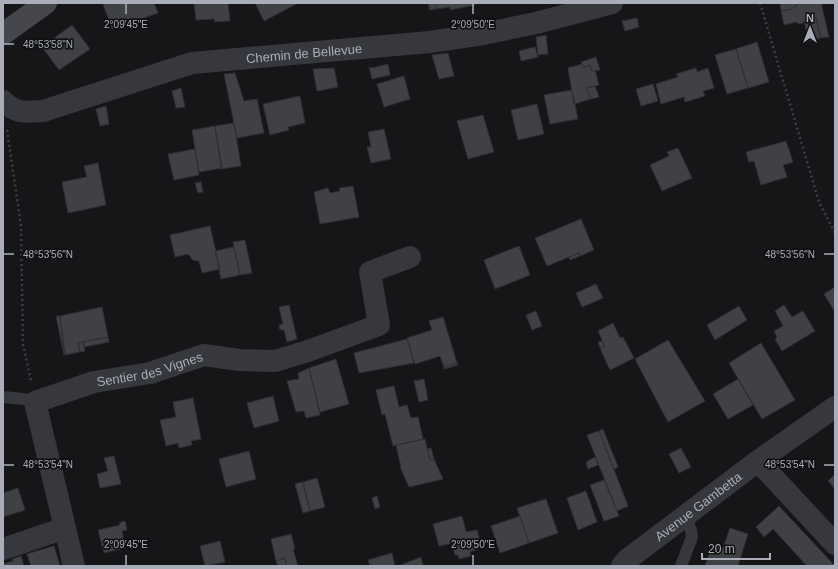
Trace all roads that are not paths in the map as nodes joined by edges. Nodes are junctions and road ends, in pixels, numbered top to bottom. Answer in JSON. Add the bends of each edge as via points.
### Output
{"nodes":[{"id":1,"x":612,"y":3,"type":"edge"},
{"id":2,"x":35,"y":6,"type":"edge"},
{"id":3,"x":3,"y":34,"type":"edge"},
{"id":4,"x":7,"y":104,"type":"edge"},
{"id":5,"x":410,"y":257,"type":"dead end"},
{"id":6,"x":3,"y":397,"type":"edge"},
{"id":7,"x":35,"y":402,"type":"junction"},
{"id":8,"x":835,"y":407,"type":"edge"},
{"id":9,"x":758,"y":461,"type":"junction"},
{"id":10,"x":685,"y":516,"type":"junction"},
{"id":11,"x":65,"y":528,"type":"junction"},
{"id":12,"x":835,"y":544,"type":"edge"},
{"id":13,"x":3,"y":549,"type":"edge"},
{"id":14,"x":74,"y":566,"type":"edge"},
{"id":15,"x":622,"y":566,"type":"edge"},
{"id":16,"x":681,"y":566,"type":"edge"}],
"edges":[{"from":1,"to":4,"type":"street","name":"Chemin de Bellevue","via":[[536,23],[453,39],[192,63],[43,111],[24,112]]},
{"from":2,"to":3,"type":"street"},
{"from":5,"to":7,"type":"street","name":"Sentier des Vignes","via":[[370,272],[379,325],[308,352],[275,361],[239,360],[204,354],[150,373],[94,382]]},
{"from":6,"to":7,"type":"lane"},
{"from":7,"to":11,"type":"street"},
{"from":8,"to":9,"type":"street","name":"Avenue Gambetta"},
{"from":9,"to":10,"type":"street","name":"Avenue Gambetta"},
{"from":9,"to":12,"type":"street"},
{"from":10,"to":15,"type":"street","name":"Avenue Gambetta"},
{"from":10,"to":16,"type":"lane","via":[[692,536]]},
{"from":11,"to":13,"type":"street"},
{"from":11,"to":14,"type":"street"}]}
